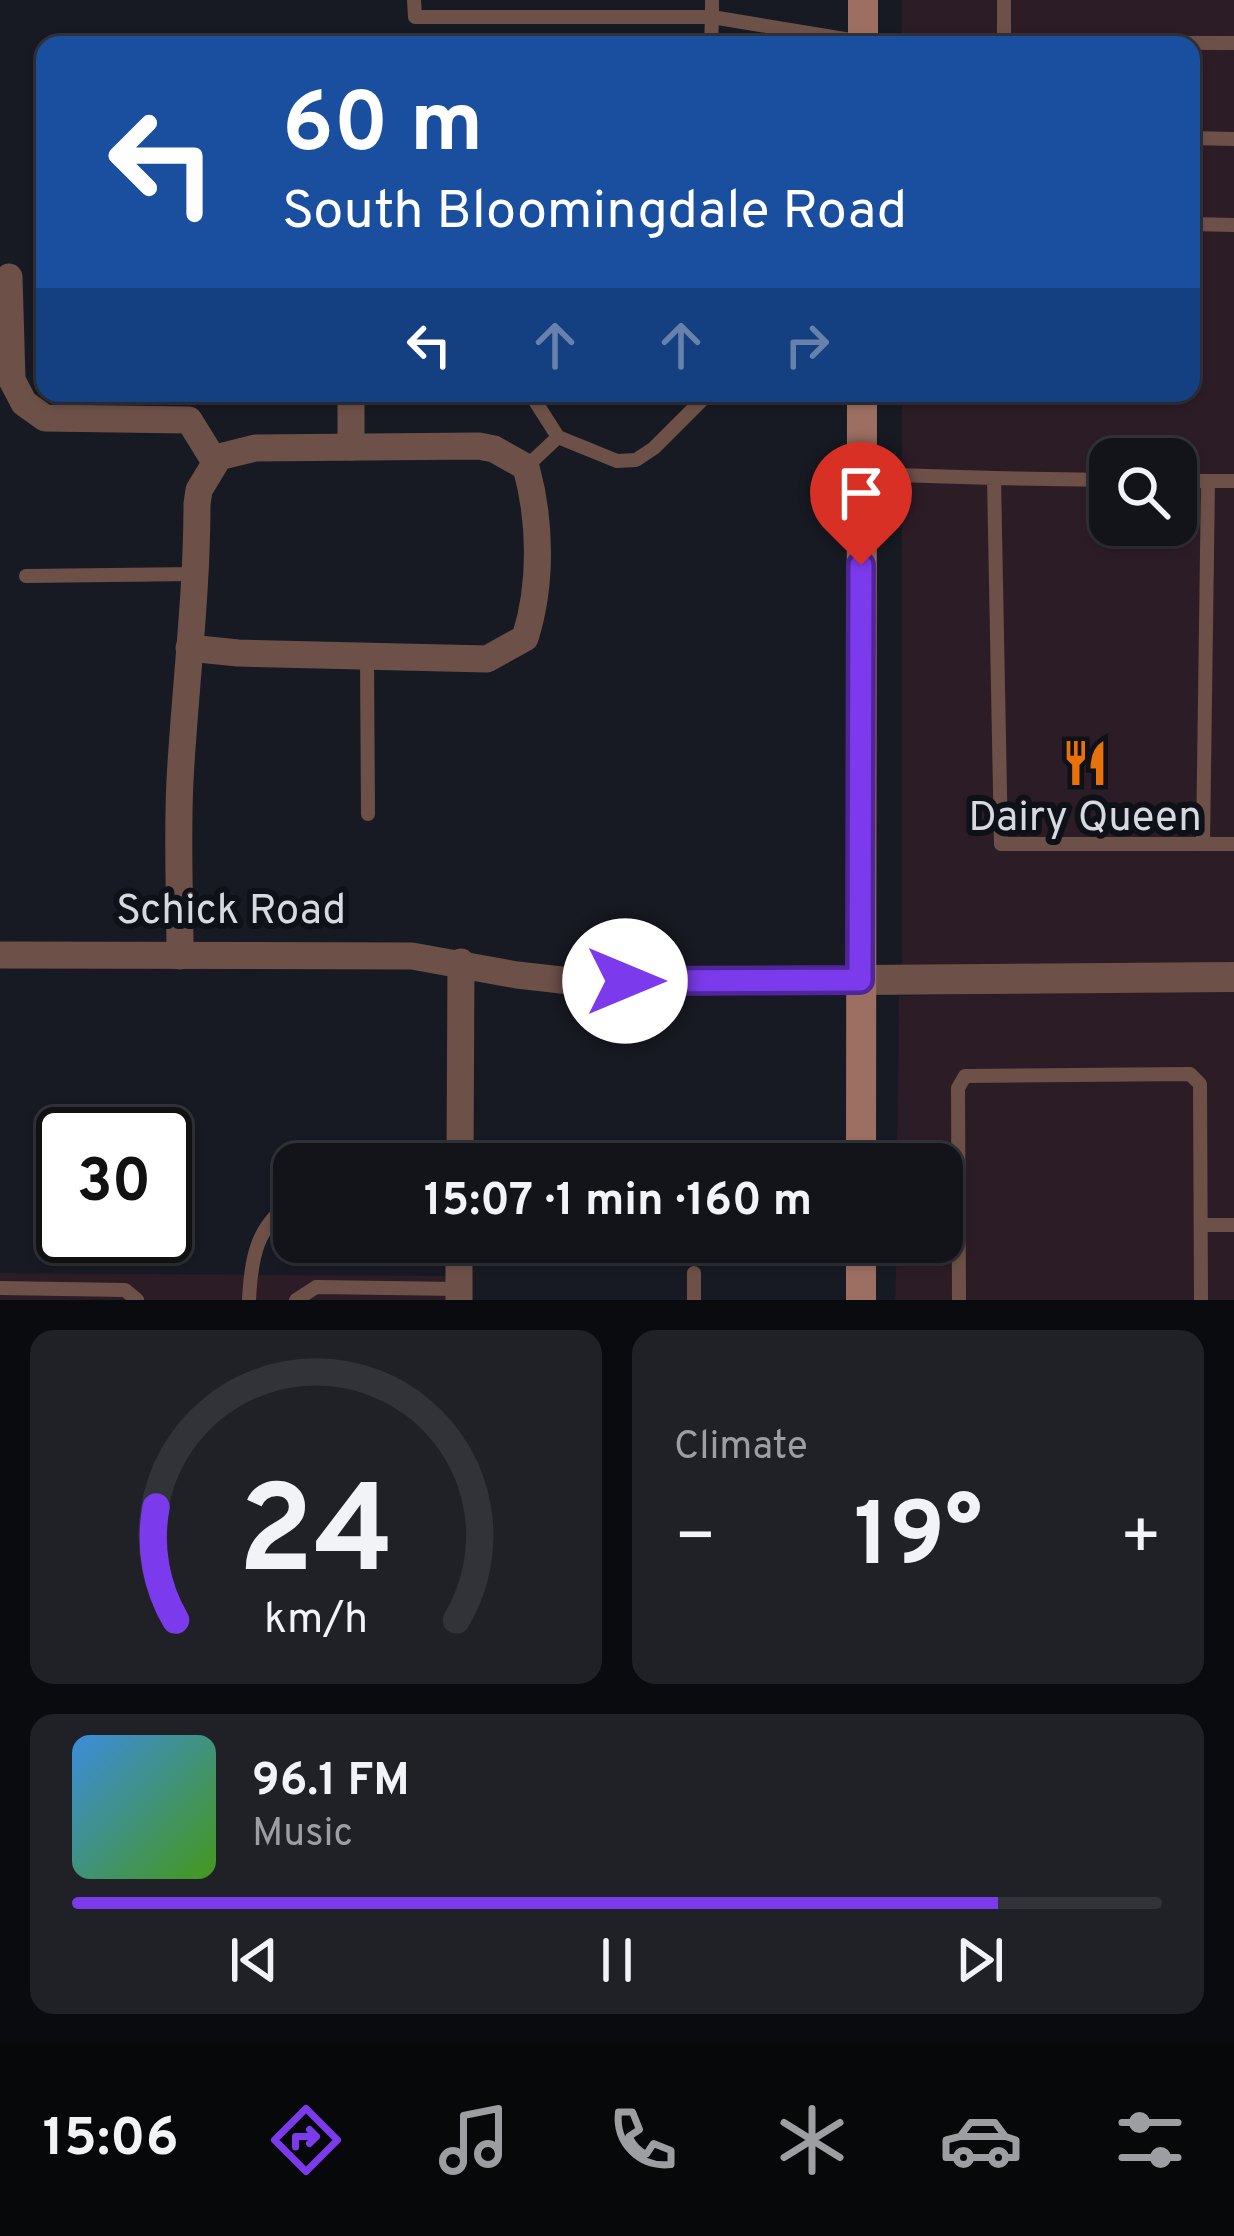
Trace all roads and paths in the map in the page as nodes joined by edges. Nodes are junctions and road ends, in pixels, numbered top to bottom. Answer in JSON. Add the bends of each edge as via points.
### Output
{"nodes":[{"id":1,"x":414,"y":0,"type":"edge"},
{"id":2,"x":712,"y":0,"type":"edge"},
{"id":3,"x":863,"y":0,"type":"edge"},
{"id":4,"x":1004,"y":0,"type":"edge"},
{"id":5,"x":712,"y":17,"type":"junction"},
{"id":6,"x":711,"y":36,"type":"edge"},
{"id":7,"x":818,"y":36,"type":"edge"},
{"id":8,"x":863,"y":36,"type":"edge"},
{"id":9,"x":1004,"y":36,"type":"edge"},
{"id":10,"x":1200,"y":43,"type":"edge"},
{"id":11,"x":1234,"y":43,"type":"edge"},
{"id":12,"x":1200,"y":138,"type":"edge"},
{"id":13,"x":1234,"y":140,"type":"edge"},
{"id":14,"x":1200,"y":224,"type":"edge"},
{"id":15,"x":1234,"y":225,"type":"edge"},
{"id":16,"x":9,"y":278,"type":"dead end"},
{"id":17,"x":351,"y":402,"type":"edge"},
{"id":18,"x":536,"y":402,"type":"edge"},
{"id":19,"x":700,"y":402,"type":"edge"},
{"id":20,"x":862,"y":402,"type":"edge"},
{"id":21,"x":189,"y":406,"type":"edge"},
{"id":22,"x":558,"y":437,"type":"junction"},
{"id":23,"x":351,"y":447,"type":"junction"},
{"id":24,"x":215,"y":462,"type":"junction"},
{"id":25,"x":526,"y":467,"type":"junction"},
{"id":26,"x":862,"y":474,"type":"junction"},
{"id":27,"x":994,"y":478,"type":"junction"},
{"id":28,"x":1089,"y":480,"type":"edge"},
{"id":29,"x":1197,"y":481,"type":"edge"},
{"id":30,"x":1208,"y":481,"type":"junction"},
{"id":31,"x":1234,"y":481,"type":"edge"},
{"id":32,"x":196,"y":574,"type":"junction"},
{"id":33,"x":26,"y":576,"type":"dead end"},
{"id":34,"x":189,"y":648,"type":"junction"},
{"id":35,"x":367,"y":656,"type":"junction"},
{"id":36,"x":368,"y":814,"type":"dead end"},
{"id":37,"x":1203,"y":844,"type":"junction"},
{"id":38,"x":1234,"y":844,"type":"edge"},
{"id":39,"x":0,"y":955,"type":"edge"},
{"id":40,"x":180,"y":956,"type":"junction"},
{"id":41,"x":461,"y":962,"type":"junction"},
{"id":42,"x":1234,"y":977,"type":"edge"},
{"id":43,"x":860,"y":980,"type":"junction"},
{"id":44,"x":460,"y":1143,"type":"edge"},
{"id":45,"x":861,"y":1143,"type":"edge"},
{"id":46,"x":273,"y":1222,"type":"edge"},
{"id":47,"x":1201,"y":1225,"type":"junction"},
{"id":48,"x":1234,"y":1225,"type":"edge"},
{"id":49,"x":459,"y":1263,"type":"edge"},
{"id":50,"x":861,"y":1263,"type":"edge"},
{"id":51,"x":694,"y":1273,"type":"dead end"},
{"id":52,"x":0,"y":1288,"type":"edge"},
{"id":53,"x":459,"y":1294,"type":"edge"},
{"id":54,"x":137,"y":1300,"type":"edge"},
{"id":55,"x":249,"y":1300,"type":"edge"},
{"id":56,"x":296,"y":1300,"type":"edge"},
{"id":57,"x":694,"y":1300,"type":"edge"},
{"id":58,"x":861,"y":1300,"type":"edge"},
{"id":59,"x":959,"y":1300,"type":"edge"},
{"id":60,"x":1201,"y":1300,"type":"edge"}],
"edges":[{"from":1,"to":5,"type":"lane","via":[[415,16]]},
{"from":2,"to":5,"type":"lane"},
{"from":3,"to":8,"type":"main road"},
{"from":4,"to":9,"type":"lane"},
{"from":5,"to":6,"type":"lane"},
{"from":5,"to":7,"type":"lane"},
{"from":10,"to":11,"type":"lane"},
{"from":12,"to":13,"type":"lane"},
{"from":14,"to":15,"type":"lane"},
{"from":16,"to":21,"type":"street","via":[[12,380],[24,404],[46,418]]},
{"from":17,"to":23,"type":"street"},
{"from":18,"to":22,"type":"lane"},
{"from":19,"to":22,"type":"lane","via":[[636,460],[617,461]]},
{"from":20,"to":26,"type":"main road"},
{"from":21,"to":24,"type":"street"},
{"from":22,"to":25,"type":"lane"},
{"from":23,"to":24,"type":"street","via":[[254,448]]},
{"from":23,"to":25,"type":"street","via":[[479,446]]},
{"from":24,"to":32,"type":"street","via":[[199,490]]},
{"from":25,"to":35,"type":"street","via":[[535,499],[537,599],[525,638],[487,659]]},
{"from":26,"to":27,"type":"lane"},
{"from":26,"to":43,"type":"main road"},
{"from":27,"to":28,"type":"lane"},
{"from":27,"to":37,"type":"lane","via":[[1001,844]]},
{"from":29,"to":30,"type":"lane"},
{"from":30,"to":31,"type":"lane"},
{"from":30,"to":37,"type":"lane"},
{"from":32,"to":33,"type":"lane"},
{"from":32,"to":34,"type":"street"},
{"from":34,"to":35,"type":"street"},
{"from":34,"to":40,"type":"street"},
{"from":35,"to":36,"type":"lane"},
{"from":37,"to":38,"type":"lane"},
{"from":39,"to":40,"type":"street","name":"Schick Road"},
{"from":40,"to":41,"type":"street","name":"Schick Road"},
{"from":41,"to":43,"type":"street","name":"Schick Road","via":[[579,982]]},
{"from":41,"to":44,"type":"street"},
{"from":42,"to":43,"type":"street"},
{"from":43,"to":45,"type":"main road"},
{"from":46,"to":55,"type":"lane","via":[[251,1255]]},
{"from":47,"to":48,"type":"lane"},
{"from":47,"to":59,"type":"lane","via":[[1200,1084],[1190,1074],[965,1076],[958,1088]]},
{"from":47,"to":60,"type":"lane"},
{"from":49,"to":53,"type":"street"},
{"from":50,"to":58,"type":"main road"},
{"from":51,"to":57,"type":"lane"},
{"from":52,"to":54,"type":"lane","via":[[125,1290]]},
{"from":53,"to":56,"type":"lane","via":[[316,1287]]}]}
